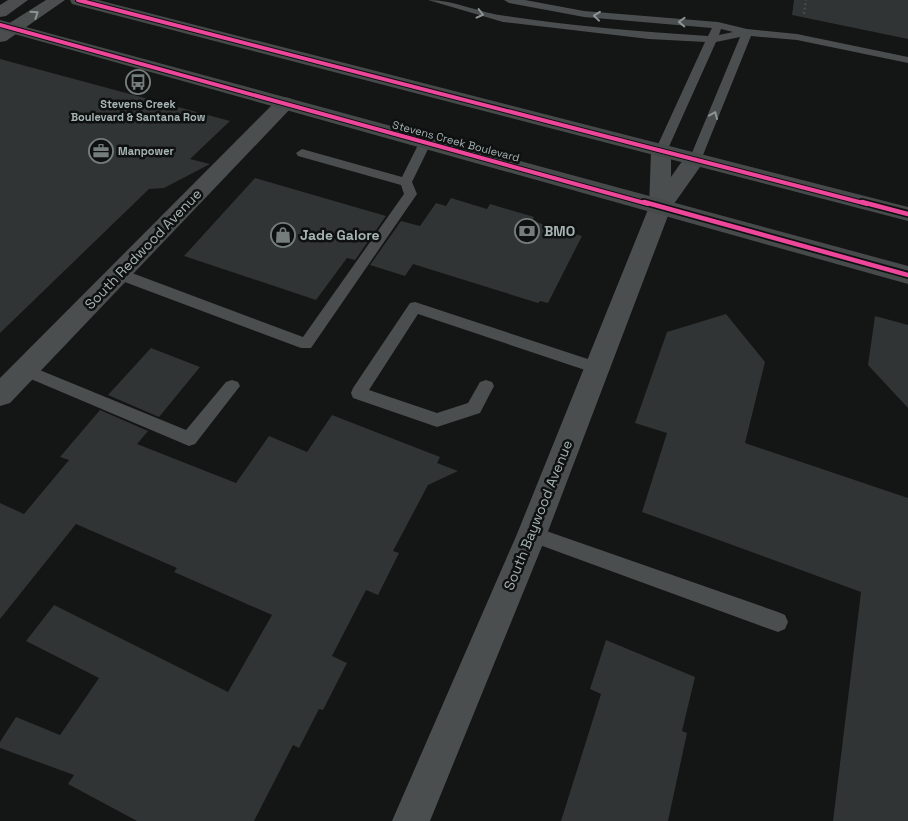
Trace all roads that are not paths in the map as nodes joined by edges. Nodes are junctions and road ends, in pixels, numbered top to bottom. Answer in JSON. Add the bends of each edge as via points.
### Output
{"nodes":[{"id":1,"x":20,"y":0,"type":"edge"},
{"id":2,"x":57,"y":0,"type":"edge"},
{"id":3,"x":78,"y":0,"type":"edge"},
{"id":4,"x":433,"y":0,"type":"edge"},
{"id":5,"x":508,"y":0,"type":"edge"},
{"id":6,"x":0,"y":12,"type":"edge"},
{"id":7,"x":718,"y":25,"type":"junction"},
{"id":8,"x":5,"y":30,"type":"edge"},
{"id":9,"x":747,"y":32,"type":"junction"},
{"id":10,"x":713,"y":38,"type":"junction"},
{"id":11,"x":908,"y":60,"type":"edge"},
{"id":12,"x":285,"y":103,"type":"junction"},
{"id":13,"x":426,"y":143,"type":"junction"},
{"id":14,"x":661,"y":151,"type":"junction"},
{"id":15,"x":302,"y":153,"type":"dead end"},
{"id":16,"x":695,"y":160,"type":"junction"},
{"id":17,"x":406,"y":182,"type":"junction"},
{"id":18,"x":660,"y":208,"type":"junction"},
{"id":19,"x":908,"y":214,"type":"edge"},
{"id":20,"x":119,"y":274,"type":"junction"},
{"id":21,"x":908,"y":275,"type":"edge"},
{"id":22,"x":597,"y":368,"type":"junction"},
{"id":23,"x":25,"y":370,"type":"junction"},
{"id":24,"x":232,"y":386,"type":"dead end"},
{"id":25,"x":486,"y":386,"type":"dead end"},
{"id":26,"x":0,"y":395,"type":"edge"},
{"id":27,"x":532,"y":534,"type":"junction"},
{"id":28,"x":778,"y":622,"type":"dead end"},
{"id":29,"x":411,"y":821,"type":"edge"}],
"edges":[{"from":1,"to":6,"type":"street"},
{"from":8,"to":2,"type":"street","one_way":true},
{"from":3,"to":14,"type":"main road"},
{"from":4,"to":10,"type":"lane","one_way":true,"via":[[503,19],[649,36]]},
{"from":7,"to":5,"type":"lane","one_way":true,"via":[[584,14]]},
{"from":7,"to":9,"type":"lane"},
{"from":7,"to":10,"type":"lane"},
{"from":8,"to":12,"type":"main road","name":"Stevens Creek Boulevard"},
{"from":9,"to":10,"type":"lane"},
{"from":9,"to":11,"type":"lane","via":[[796,37]]},
{"from":16,"to":9,"type":"lane","one_way":true},
{"from":10,"to":14,"type":"lane"},
{"from":12,"to":13,"type":"main road","name":"Stevens Creek Boulevard"},
{"from":12,"to":20,"type":"street","name":"South Redwood Avenue"},
{"from":13,"to":17,"type":"lane"},
{"from":13,"to":18,"type":"main road","name":"Stevens Creek Boulevard"},
{"from":14,"to":16,"type":"main road"},
{"from":14,"to":18,"type":"street","name":"South Baywood Avenue"},
{"from":15,"to":17,"type":"lane"},
{"from":16,"to":18,"type":"street","name":"South Baywood Avenue"},
{"from":16,"to":19,"type":"main road"},
{"from":17,"to":20,"type":"lane","via":[[411,194],[306,344]]},
{"from":18,"to":21,"type":"main road","name":"Stevens Creek Boulevard"},
{"from":18,"to":22,"type":"street","name":"South Baywood Avenue"},
{"from":20,"to":23,"type":"street","name":"South Redwood Avenue"},
{"from":22,"to":25,"type":"lane","via":[[415,307],[359,393],[437,420],[474,408]]},
{"from":22,"to":27,"type":"street","name":"South Baywood Avenue"},
{"from":23,"to":24,"type":"lane","via":[[189,439]]},
{"from":23,"to":26,"type":"street","name":"South Redwood Avenue"},
{"from":27,"to":28,"type":"lane"},
{"from":27,"to":29,"type":"street","name":"South Baywood Avenue"}]}
